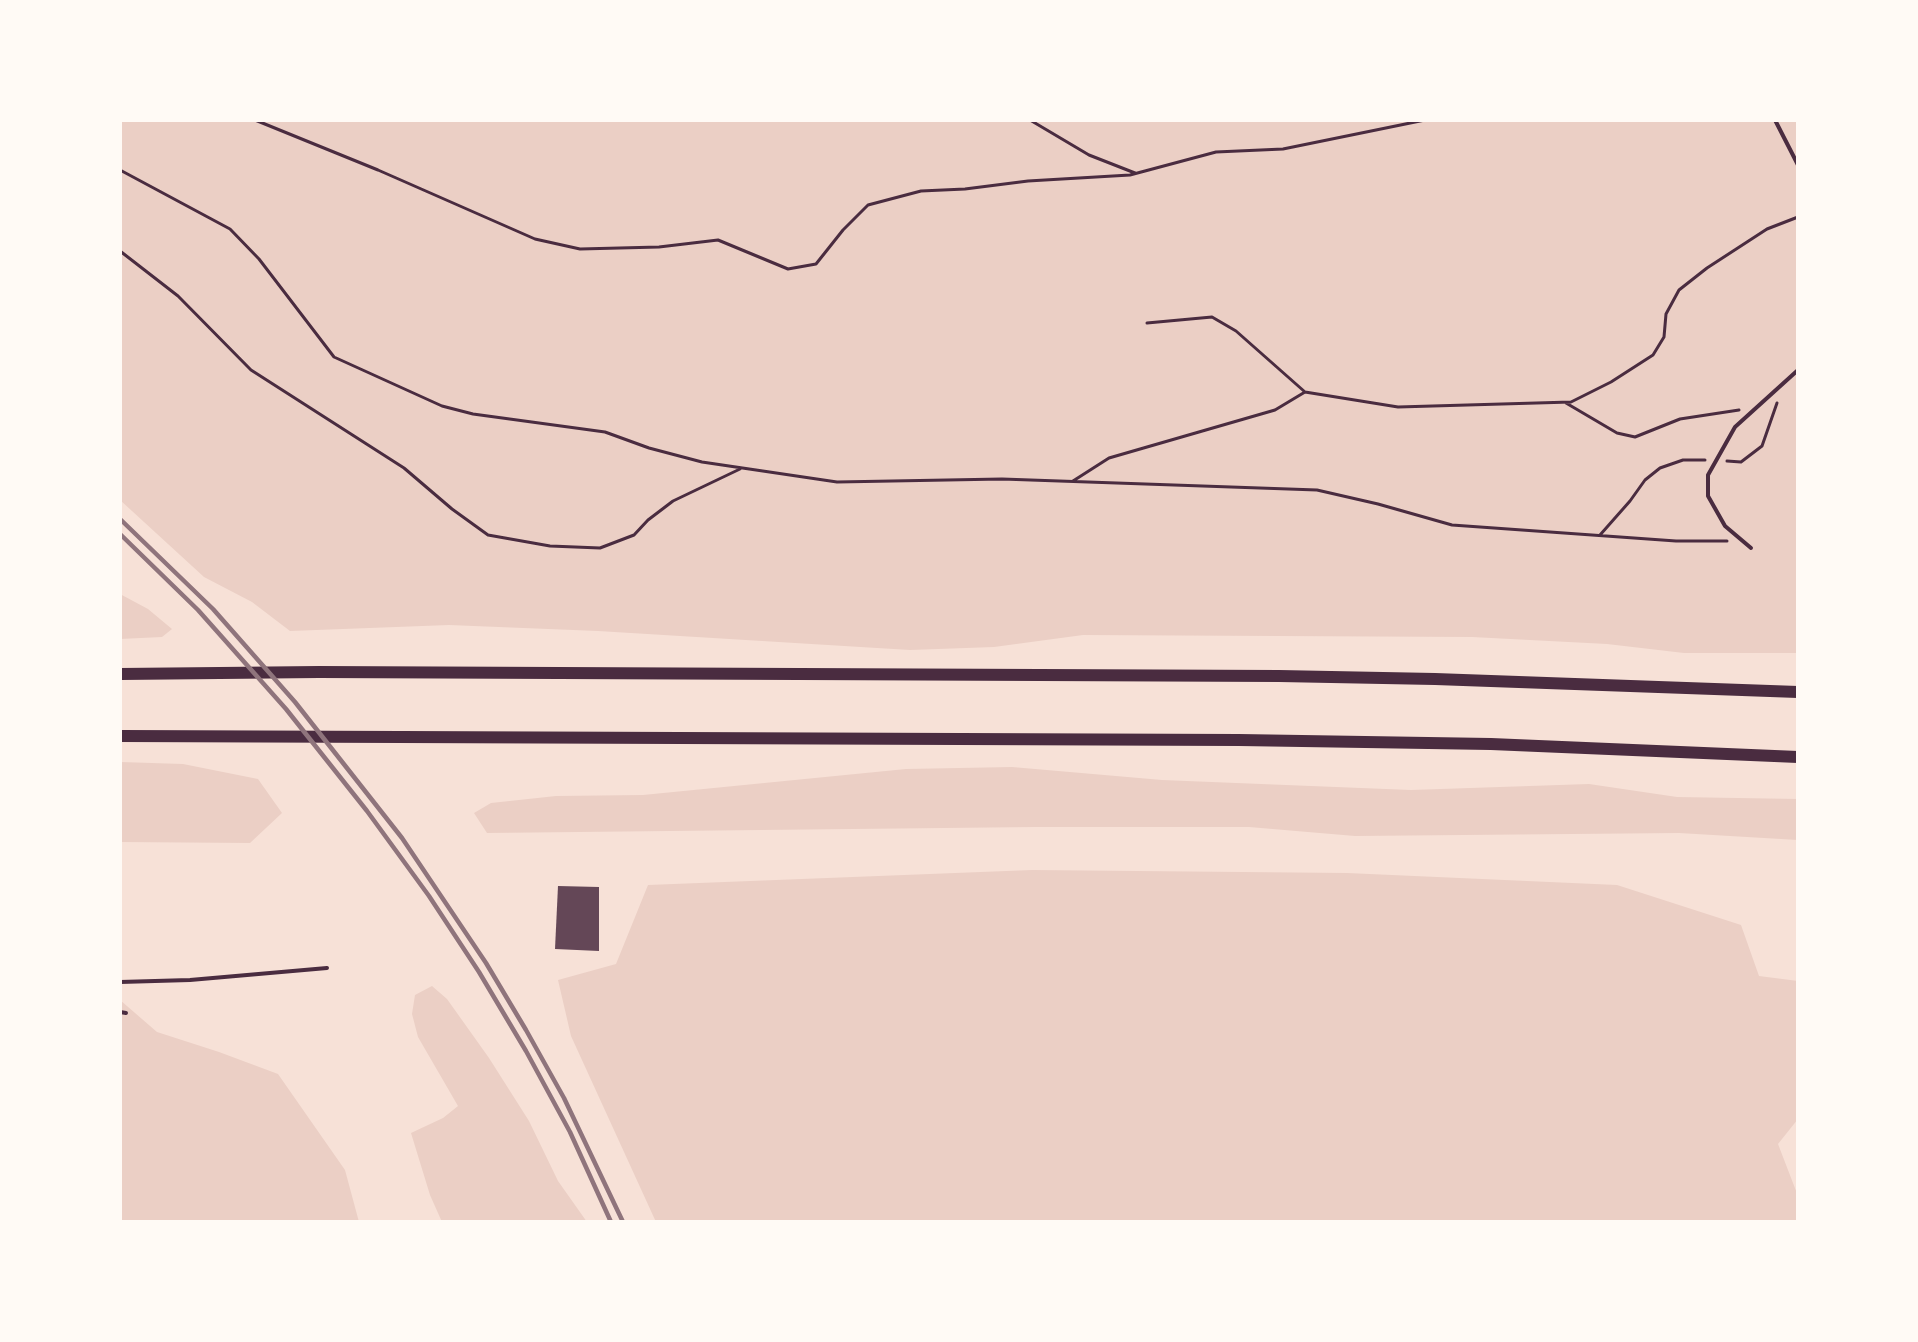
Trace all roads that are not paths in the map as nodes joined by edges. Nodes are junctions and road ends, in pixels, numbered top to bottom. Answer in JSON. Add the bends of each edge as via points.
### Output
{"nodes":[{"id":1,"x":1775,"y":120,"type":"edge"},
{"id":2,"x":1798,"y":165,"type":"edge"},
{"id":3,"x":1798,"y":370,"type":"edge"},
{"id":4,"x":1751,"y":548,"type":"dead end"},
{"id":5,"x":120,"y":674,"type":"edge"},
{"id":6,"x":1798,"y":692,"type":"edge"},
{"id":7,"x":120,"y":736,"type":"edge"},
{"id":8,"x":1798,"y":757,"type":"edge"},
{"id":9,"x":327,"y":968,"type":"dead end"},
{"id":10,"x":120,"y":982,"type":"edge"},
{"id":11,"x":120,"y":1012,"type":"edge"},
{"id":12,"x":126,"y":1013,"type":"dead end"}],
"edges":[{"from":1,"to":2,"type":"lane"},
{"from":3,"to":4,"type":"lane","via":[[1735,427],[1708,475],[1708,496],[1725,526]]},
{"from":5,"to":6,"type":"highway","via":[[1279,676]]},
{"from":7,"to":8,"type":"highway","via":[[1239,740],[1491,744]]},
{"from":9,"to":10,"type":"lane"},
{"from":11,"to":12,"type":"lane"}]}
